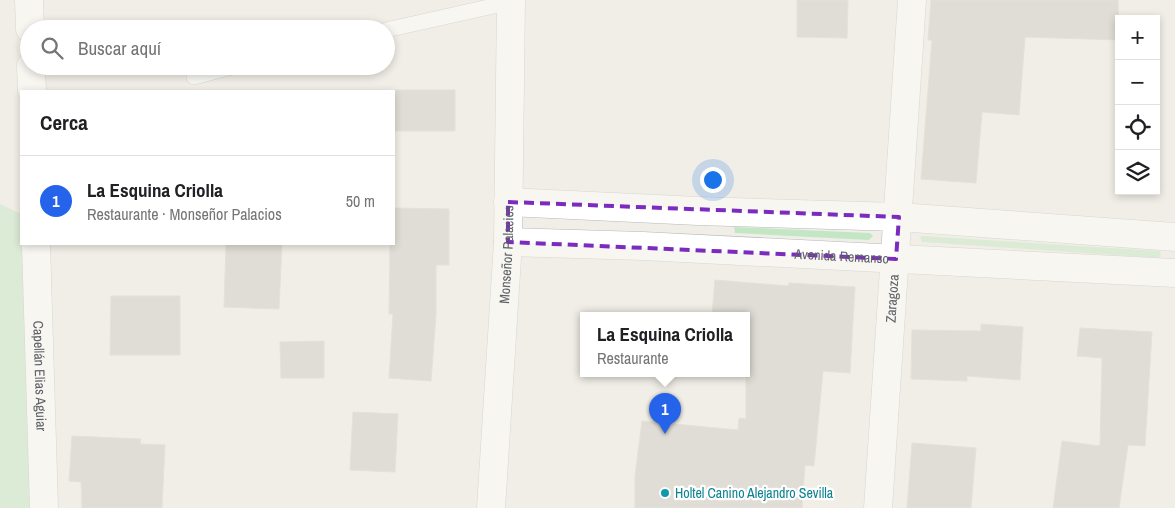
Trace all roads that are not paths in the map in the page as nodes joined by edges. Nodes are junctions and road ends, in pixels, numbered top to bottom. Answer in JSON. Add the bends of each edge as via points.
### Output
{"nodes":[{"id":1,"x":29,"y":0,"type":"edge"},
{"id":2,"x":912,"y":0,"type":"edge"},
{"id":3,"x":511,"y":1,"type":"edge"},
{"id":4,"x":30,"y":20,"type":"edge"},
{"id":5,"x":395,"y":28,"type":"edge"},
{"id":6,"x":31,"y":75,"type":"edge"},
{"id":7,"x":201,"y":75,"type":"edge"},
{"id":8,"x":194,"y":77,"type":"dead end"},
{"id":9,"x":32,"y":90,"type":"edge"},
{"id":10,"x":508,"y":202,"type":"junction"},
{"id":11,"x":899,"y":217,"type":"junction"},
{"id":12,"x":1175,"y":238,"type":"edge"},
{"id":13,"x":508,"y":242,"type":"junction"},
{"id":14,"x":36,"y":245,"type":"edge"},
{"id":15,"x":896,"y":259,"type":"junction"},
{"id":16,"x":1175,"y":273,"type":"edge"},
{"id":17,"x":44,"y":508,"type":"edge"},
{"id":18,"x":491,"y":508,"type":"edge"},
{"id":19,"x":878,"y":508,"type":"edge"}],
"edges":[{"from":1,"to":4,"type":"street"},
{"from":2,"to":11,"type":"street","name":"Zaragoza"},
{"from":3,"to":5,"type":"lane"},
{"from":3,"to":10,"type":"street","name":"Monseñor Palacios"},
{"from":6,"to":9,"type":"street"},
{"from":7,"to":8,"type":"lane"},
{"from":10,"to":11,"type":"street"},
{"from":10,"to":13,"type":"street","name":"Monseñor Palacios"},
{"from":11,"to":12,"type":"street"},
{"from":11,"to":15,"type":"street","name":"Zaragoza"},
{"from":13,"to":15,"type":"street","name":"Avenida Remanso"},
{"from":13,"to":18,"type":"street","name":"Monseñor Palacios"},
{"from":14,"to":17,"type":"street","name":"Capellán Elias Aguiar"},
{"from":15,"to":16,"type":"street","name":"Avenida Remanso"},
{"from":15,"to":19,"type":"street","name":"Zaragoza"}]}
